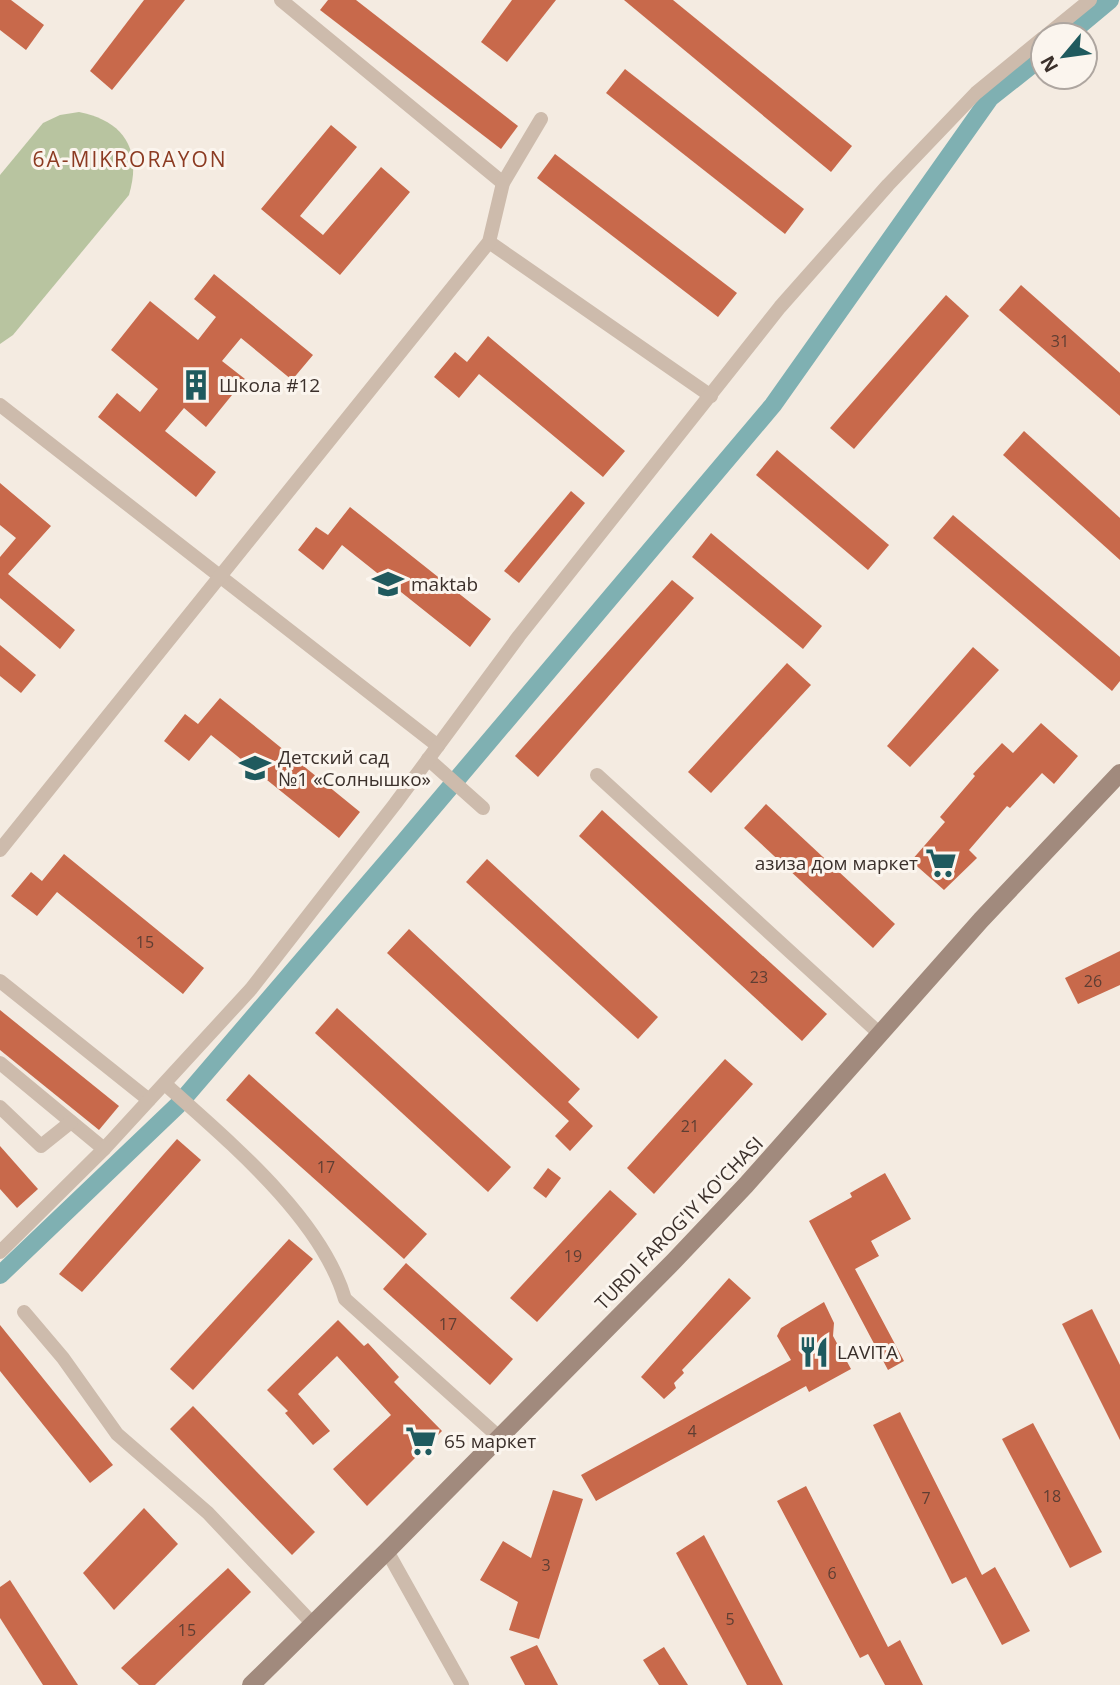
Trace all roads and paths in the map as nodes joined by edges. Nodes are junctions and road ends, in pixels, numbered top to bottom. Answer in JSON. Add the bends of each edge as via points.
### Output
{"nodes":[{"id":1,"x":281,"y":0,"type":"edge"},
{"id":2,"x":1090,"y":0,"type":"edge"},
{"id":3,"x":1064,"y":21,"type":"edge"},
{"id":4,"x":1029,"y":50,"type":"edge"},
{"id":5,"x":541,"y":119,"type":"dead end"},
{"id":6,"x":503,"y":183,"type":"junction"},
{"id":7,"x":489,"y":242,"type":"junction"},
{"id":8,"x":711,"y":396,"type":"junction"},
{"id":9,"x":0,"y":405,"type":"edge"},
{"id":10,"x":219,"y":576,"type":"junction"},
{"id":11,"x":438,"y":746,"type":"junction"},
{"id":12,"x":428,"y":759,"type":"junction"},
{"id":13,"x":1120,"y":773,"type":"edge"},
{"id":14,"x":597,"y":775,"type":"dead end"},
{"id":15,"x":482,"y":807,"type":"dead end"},
{"id":16,"x":0,"y":850,"type":"edge"},
{"id":17,"x":0,"y":981,"type":"edge"},
{"id":18,"x":880,"y":1034,"type":"junction"},
{"id":19,"x":0,"y":1063,"type":"edge"},
{"id":20,"x":170,"y":1088,"type":"junction"},
{"id":21,"x":149,"y":1100,"type":"junction"},
{"id":22,"x":0,"y":1107,"type":"edge"},
{"id":23,"x":71,"y":1122,"type":"junction"},
{"id":24,"x":104,"y":1149,"type":"junction"},
{"id":25,"x":0,"y":1252,"type":"edge"},
{"id":26,"x":24,"y":1312,"type":"dead end"},
{"id":27,"x":500,"y":1438,"type":"junction"},
{"id":28,"x":387,"y":1551,"type":"junction"},
{"id":29,"x":313,"y":1624,"type":"junction"},
{"id":30,"x":251,"y":1685,"type":"edge"},
{"id":31,"x":462,"y":1685,"type":"edge"}],
"edges":[{"from":1,"to":6,"type":"street"},
{"from":2,"to":3,"type":"street"},
{"from":4,"to":8,"type":"street","via":[[976,93],[888,185],[780,307]]},
{"from":5,"to":6,"type":"street"},
{"from":6,"to":7,"type":"street"},
{"from":7,"to":8,"type":"street"},
{"from":7,"to":10,"type":"street"},
{"from":8,"to":11,"type":"street","via":[[519,636]]},
{"from":9,"to":10,"type":"street"},
{"from":10,"to":11,"type":"street"},
{"from":10,"to":16,"type":"street"},
{"from":11,"to":12,"type":"street"},
{"from":12,"to":15,"type":"street"},
{"from":12,"to":20,"type":"street"},
{"from":13,"to":18,"type":"street","name":"TURDI FAROG'IY KO'CHASI"},
{"from":14,"to":18,"type":"street"},
{"from":17,"to":21,"type":"street"},
{"from":18,"to":27,"type":"street","name":"TURDI FAROG'IY KO'CHASI","via":[[747,1185]]},
{"from":19,"to":23,"type":"street"},
{"from":20,"to":21,"type":"street"},
{"from":20,"to":27,"type":"street","via":[[264,1175],[329,1259],[345,1298]]},
{"from":21,"to":24,"type":"street"},
{"from":22,"to":23,"type":"street","via":[[41,1146]]},
{"from":23,"to":24,"type":"street"},
{"from":24,"to":25,"type":"street"},
{"from":26,"to":29,"type":"street","via":[[117,1434],[208,1513]]},
{"from":27,"to":28,"type":"street","name":"TURDI FAROG'IY KO'CHASI"},
{"from":28,"to":29,"type":"street","name":"TURDI FAROG'IY KO'CHASI"},
{"from":28,"to":31,"type":"street"},
{"from":29,"to":30,"type":"street","name":"TURDI FAROG'IY KO'CHASI"}]}
